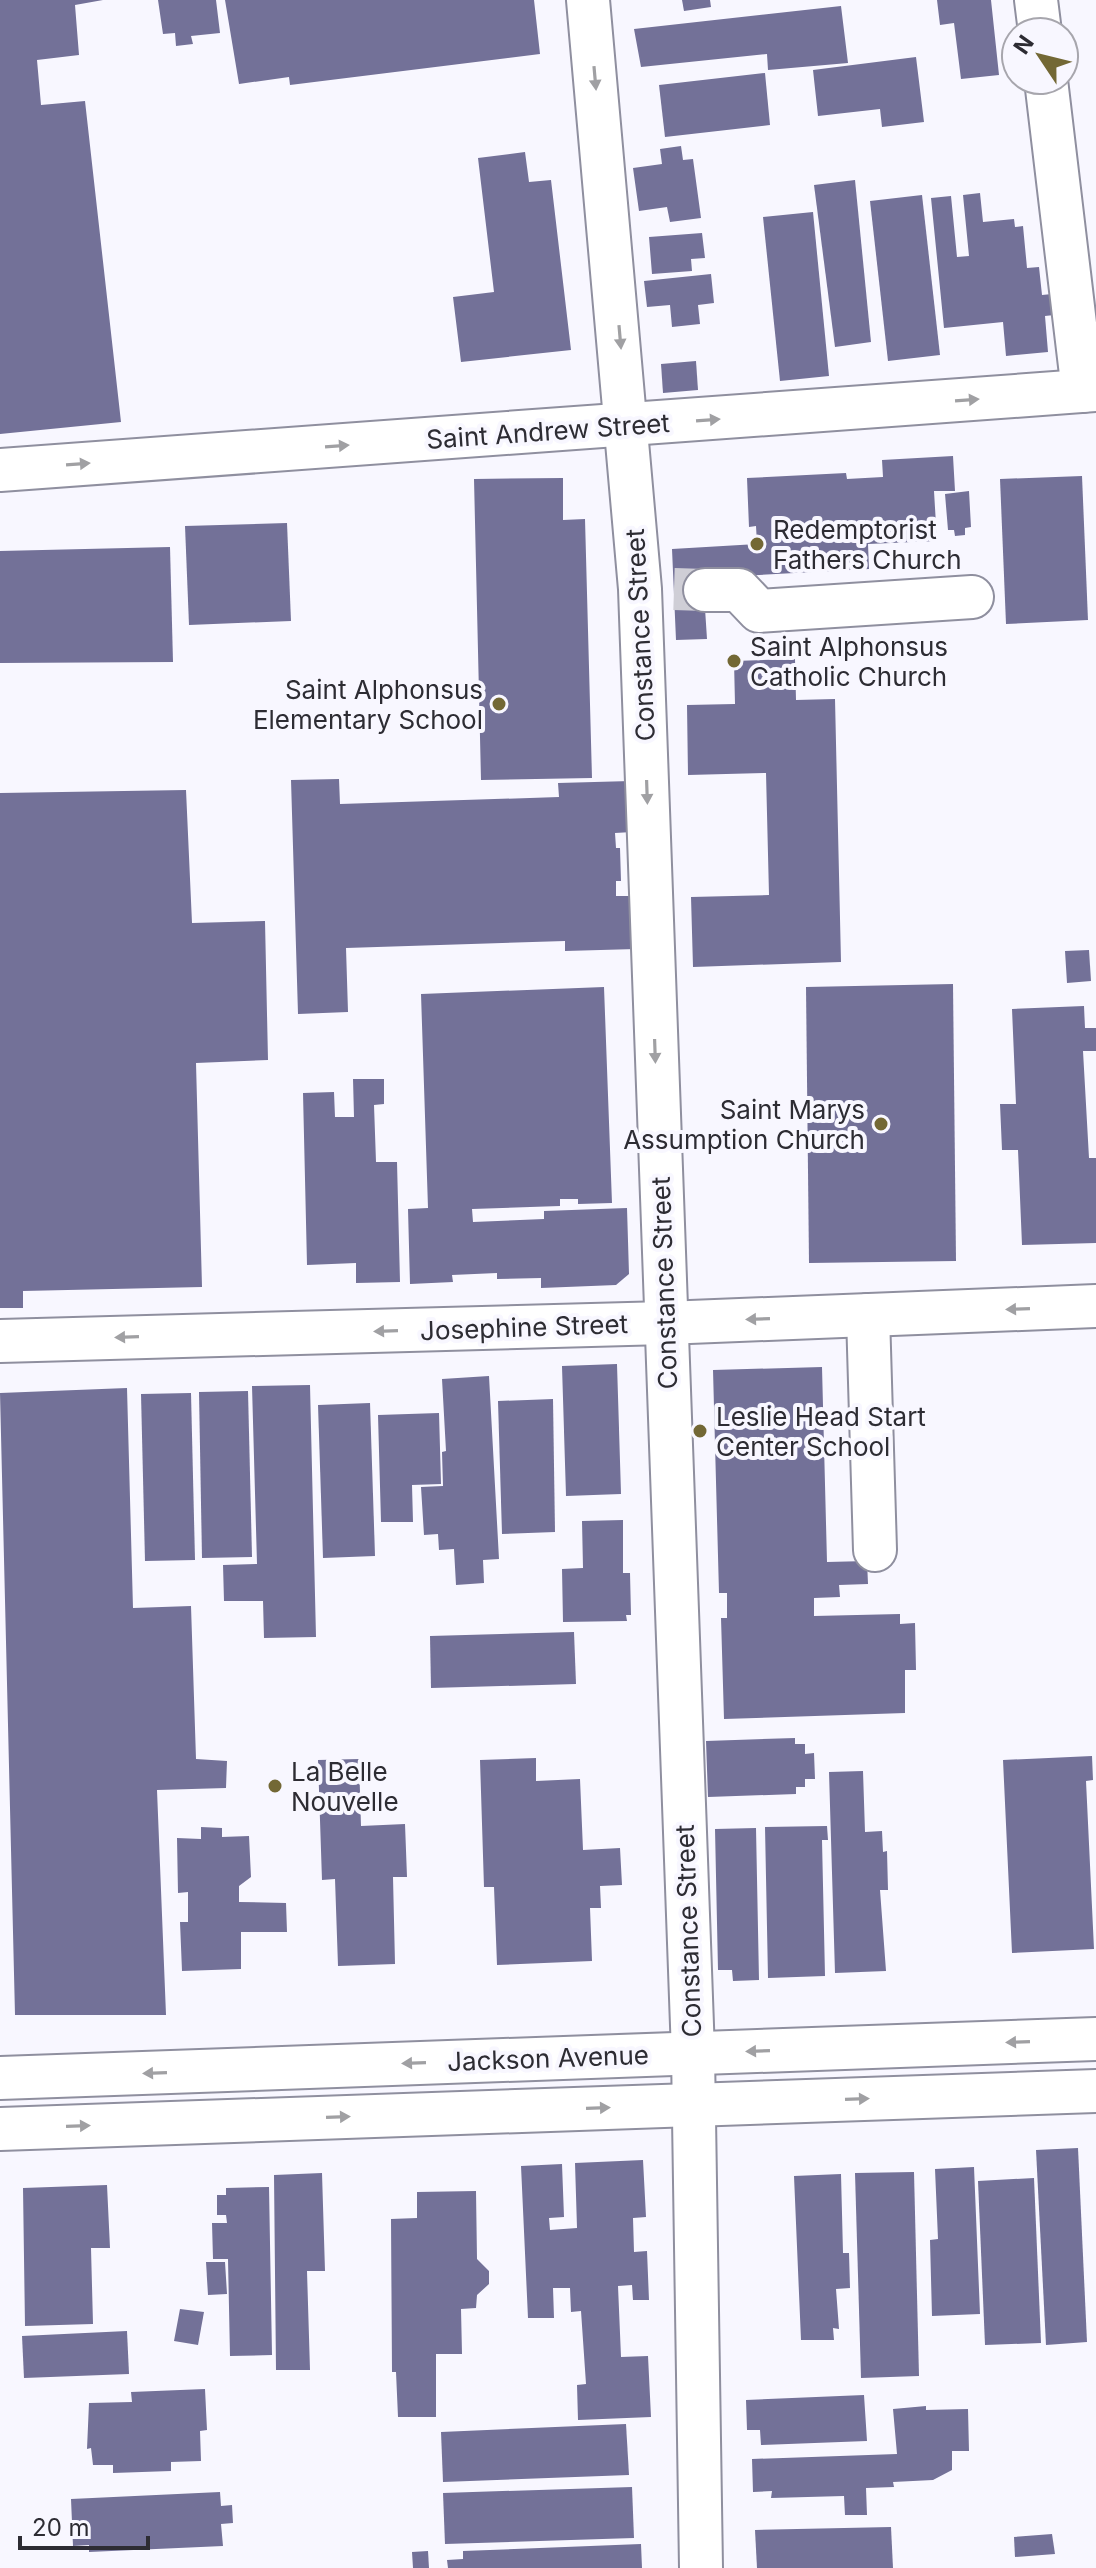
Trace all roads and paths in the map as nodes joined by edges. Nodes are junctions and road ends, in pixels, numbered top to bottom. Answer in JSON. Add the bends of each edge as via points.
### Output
{"nodes":[{"id":1,"x":588,"y":0,"type":"edge"},
{"id":2,"x":1048,"y":96,"type":"edge"},
{"id":3,"x":1090,"y":390,"type":"edge"},
{"id":4,"x":628,"y":426,"type":"junction"},
{"id":5,"x":0,"y":470,"type":"edge"},
{"id":6,"x":673,"y":589,"type":"junction"},
{"id":7,"x":972,"y":597,"type":"dead end"},
{"id":8,"x":1096,"y":1306,"type":"edge"},
{"id":9,"x":868,"y":1315,"type":"junction"},
{"id":10,"x":665,"y":1323,"type":"junction"},
{"id":11,"x":0,"y":1341,"type":"edge"},
{"id":12,"x":875,"y":1550,"type":"dead end"},
{"id":13,"x":1096,"y":2039,"type":"edge"},
{"id":14,"x":693,"y":2053,"type":"junction"},
{"id":15,"x":0,"y":2078,"type":"edge"},
{"id":16,"x":1096,"y":2091,"type":"edge"},
{"id":17,"x":693,"y":2105,"type":"junction"},
{"id":18,"x":0,"y":2129,"type":"edge"},
{"id":19,"x":701,"y":2568,"type":"edge"}],
"edges":[{"from":1,"to":4,"type":"street","name":"Constance Street","one_way":true},
{"from":2,"to":3,"type":"street"},
{"from":4,"to":3,"type":"street","name":"Saint Andrew Street","one_way":true},
{"from":5,"to":4,"type":"street","name":"Saint Andrew Street","one_way":true},
{"from":4,"to":6,"type":"street","name":"Constance Street"},
{"from":6,"to":7,"type":"street","via":[[739,590],[759,611]]},
{"from":6,"to":10,"type":"street","name":"Constance Street","one_way":true},
{"from":8,"to":9,"type":"street","name":"Josephine Street","one_way":true},
{"from":9,"to":10,"type":"street","name":"Josephine Street","one_way":true},
{"from":9,"to":12,"type":"street"},
{"from":10,"to":11,"type":"street","name":"Josephine Street","one_way":true},
{"from":10,"to":14,"type":"street","name":"Constance Street"},
{"from":13,"to":14,"type":"street","name":"Jackson Avenue","one_way":true},
{"from":14,"to":15,"type":"street","name":"Jackson Avenue","one_way":true},
{"from":14,"to":17,"type":"street","name":"Constance Street"},
{"from":17,"to":16,"type":"street","name":"Jackson Avenue","one_way":true},
{"from":18,"to":17,"type":"street","name":"Jackson Avenue","one_way":true},
{"from":17,"to":19,"type":"street","name":"Constance Street"}]}
